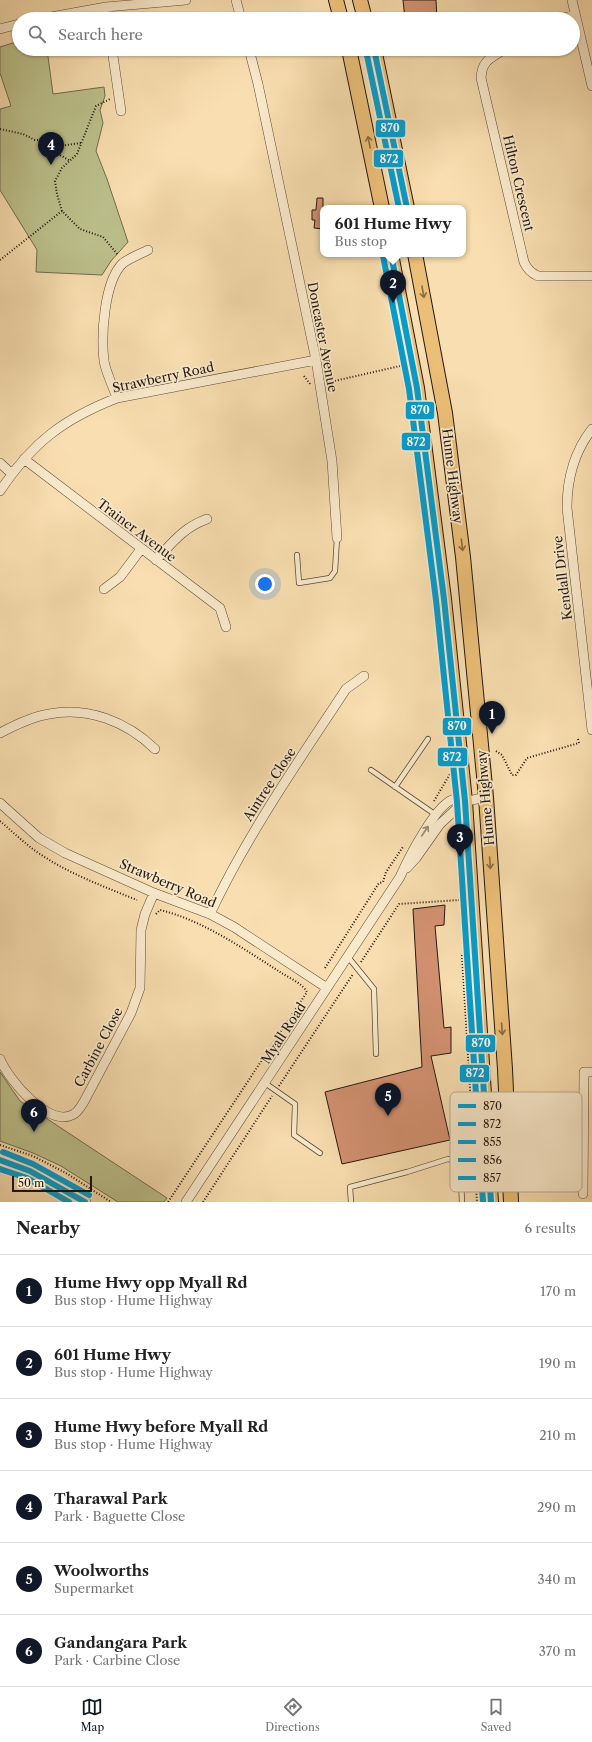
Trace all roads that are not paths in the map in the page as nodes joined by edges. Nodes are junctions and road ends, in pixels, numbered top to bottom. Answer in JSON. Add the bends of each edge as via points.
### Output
{"nodes":[{"id":1,"x":186,"y":0,"type":"edge"},
{"id":2,"x":236,"y":0,"type":"edge"},
{"id":3,"x":336,"y":0,"type":"edge"},
{"id":4,"x":360,"y":0,"type":"edge"},
{"id":5,"x":572,"y":0,"type":"edge"},
{"id":6,"x":106,"y":7,"type":"junction"},
{"id":7,"x":78,"y":12,"type":"edge"},
{"id":8,"x":107,"y":12,"type":"edge"},
{"id":9,"x":239,"y":12,"type":"edge"},
{"id":10,"x":339,"y":12,"type":"edge"},
{"id":11,"x":363,"y":12,"type":"edge"},
{"id":12,"x":574,"y":12,"type":"edge"},
{"id":13,"x":12,"y":26,"type":"edge"},
{"id":14,"x":0,"y":29,"type":"edge"},
{"id":15,"x":580,"y":36,"type":"edge"},
{"id":16,"x":113,"y":56,"type":"edge"},
{"id":17,"x":251,"y":56,"type":"edge"},
{"id":18,"x":350,"y":56,"type":"edge"},
{"id":19,"x":375,"y":56,"type":"edge"},
{"id":20,"x":493,"y":56,"type":"edge"},
{"id":21,"x":592,"y":86,"type":"edge"},
{"id":22,"x":120,"y":111,"type":"dead end"},
{"id":23,"x":381,"y":205,"type":"edge"},
{"id":24,"x":406,"y":205,"type":"edge"},
{"id":25,"x":148,"y":250,"type":"dead end"},
{"id":26,"x":392,"y":257,"type":"edge"},
{"id":27,"x":417,"y":257,"type":"edge"},
{"id":28,"x":592,"y":276,"type":"edge"},
{"id":29,"x":316,"y":360,"type":"junction"},
{"id":30,"x":117,"y":398,"type":"junction"},
{"id":31,"x":592,"y":428,"type":"edge"},
{"id":32,"x":24,"y":459,"type":"junction"},
{"id":33,"x":0,"y":463,"type":"edge"},
{"id":34,"x":12,"y":474,"type":"junction"},
{"id":35,"x":0,"y":491,"type":"edge"},
{"id":36,"x":207,"y":519,"type":"dead end"},
{"id":37,"x":337,"y":538,"type":"joint"},
{"id":38,"x":141,"y":549,"type":"junction"},
{"id":39,"x":297,"y":555,"type":"dead end"},
{"id":40,"x":156,"y":560,"type":"junction"},
{"id":41,"x":104,"y":589,"type":"dead end"},
{"id":42,"x":226,"y":628,"type":"dead end"},
{"id":43,"x":364,"y":676,"type":"dead end"},
{"id":44,"x":592,"y":730,"type":"edge"},
{"id":45,"x":0,"y":733,"type":"edge"},
{"id":46,"x":428,"y":739,"type":"dead end"},
{"id":47,"x":155,"y":749,"type":"dead end"},
{"id":48,"x":371,"y":770,"type":"dead end"},
{"id":49,"x":395,"y":787,"type":"junction"},
{"id":50,"x":486,"y":797,"type":"junction"},
{"id":51,"x":465,"y":801,"type":"junction"},
{"id":52,"x":0,"y":803,"type":"edge"},
{"id":53,"x":432,"y":812,"type":"junction"},
{"id":54,"x":400,"y":877,"type":"junction"},
{"id":55,"x":154,"y":893,"type":"junction"},
{"id":56,"x":210,"y":914,"type":"junction"},
{"id":57,"x":348,"y":957,"type":"junction"},
{"id":58,"x":327,"y":988,"type":"junction"},
{"id":59,"x":376,"y":1054,"type":"dead end"},
{"id":60,"x":0,"y":1059,"type":"edge"},
{"id":61,"x":592,"y":1072,"type":"edge"},
{"id":62,"x":265,"y":1083,"type":"junction"},
{"id":63,"x":484,"y":1092,"type":"edge"},
{"id":64,"x":506,"y":1092,"type":"edge"},
{"id":65,"x":320,"y":1153,"type":"dead end"},
{"id":66,"x":450,"y":1159,"type":"edge"},
{"id":67,"x":0,"y":1160,"type":"edge"},
{"id":68,"x":462,"y":1192,"type":"edge"},
{"id":69,"x":490,"y":1192,"type":"edge"},
{"id":70,"x":511,"y":1192,"type":"edge"},
{"id":71,"x":583,"y":1194,"type":"dead end"},
{"id":72,"x":85,"y":1202,"type":"edge"},
{"id":73,"x":186,"y":1202,"type":"edge"},
{"id":74,"x":350,"y":1202,"type":"edge"},
{"id":75,"x":462,"y":1202,"type":"edge"},
{"id":76,"x":491,"y":1202,"type":"edge"},
{"id":77,"x":511,"y":1202,"type":"edge"}],
"edges":[{"from":1,"to":6,"type":"street"},
{"from":2,"to":9,"type":"street"},
{"from":3,"to":10,"type":"highway"},
{"from":4,"to":11,"type":"highway"},
{"from":5,"to":12,"type":"street"},
{"from":6,"to":7,"type":"street"},
{"from":6,"to":8,"type":"street"},
{"from":13,"to":14,"type":"street"},
{"from":15,"to":21,"type":"street"},
{"from":16,"to":22,"type":"street"},
{"from":17,"to":29,"type":"street","name":"Doncaster Avenue"},
{"from":23,"to":18,"type":"highway","one_way":true},
{"from":19,"to":24,"type":"highway"},
{"from":20,"to":28,"type":"street","name":"Hilton Crescent","via":[[484,64],[481,78],[524,262],[532,274],[538,276]]},
{"from":25,"to":30,"type":"street","via":[[124,263],[115,274],[109,289],[102,338],[104,362]]},
{"from":26,"to":51,"type":"highway","name":"Hume Highway","via":[[417,388],[444,599]]},
{"from":27,"to":50,"type":"highway","name":"Hume Highway","one_way":true,"via":[[445,413]]},
{"from":29,"to":30,"type":"street","name":"Strawberry Road"},
{"from":29,"to":37,"type":"street","name":"Doncaster Avenue","via":[[332,461]]},
{"from":30,"to":32,"type":"street","name":"Strawberry Road","via":[[58,427]]},
{"from":31,"to":44,"type":"street","name":"Kendall Drive","via":[[569,475],[567,508]]},
{"from":32,"to":34,"type":"street","name":"Strawberry Road"},
{"from":32,"to":38,"type":"street","name":"Trainer Avenue"},
{"from":33,"to":34,"type":"street"},
{"from":34,"to":35,"type":"street","name":"Strawberry Road"},
{"from":36,"to":40,"type":"street","via":[[186,529]]},
{"from":37,"to":39,"type":"lane","via":[[335,571],[330,578],[299,583]]},
{"from":38,"to":40,"type":"street","name":"Trainer Avenue"},
{"from":38,"to":41,"type":"street","via":[[120,577]]},
{"from":40,"to":42,"type":"street","name":"Trainer Avenue","via":[[220,608]]},
{"from":43,"to":56,"type":"street","name":"Aintree Close","via":[[346,689],[269,808],[225,882]]},
{"from":45,"to":47,"type":"street","via":[[32,718],[67,712],[102,717],[128,727]]},
{"from":46,"to":49,"type":"lane"},
{"from":48,"to":49,"type":"lane"},
{"from":49,"to":53,"type":"lane"},
{"from":50,"to":51,"type":"street","name":"Myall Road"},
{"from":50,"to":64,"type":"highway","name":"Hume Highway","one_way":true},
{"from":51,"to":53,"type":"street","name":"Myall Road","via":[[450,801]]},
{"from":51,"to":54,"type":"street","name":"Myall Road","via":[[440,824]]},
{"from":51,"to":63,"type":"highway","name":"Hume Highway"},
{"from":52,"to":55,"type":"street","name":"Strawberry Road","via":[[39,838],[65,853]]},
{"from":54,"to":53,"type":"street","name":"Myall Road","one_way":true},
{"from":54,"to":57,"type":"street","name":"Myall Road"},
{"from":55,"to":56,"type":"street","name":"Strawberry Road"},
{"from":55,"to":60,"type":"street","name":"Carbine Close","via":[[141,930],[140,988],[136,1001],[87,1096],[74,1113],[56,1116],[35,1104],[21,1091]]},
{"from":56,"to":58,"type":"street","name":"Strawberry Road"},
{"from":57,"to":58,"type":"street","name":"Myall Road"},
{"from":57,"to":59,"type":"lane","via":[[374,989]]},
{"from":58,"to":62,"type":"street","name":"Myall Road"},
{"from":61,"to":71,"type":"street","via":[[584,1072]]},
{"from":62,"to":65,"type":"lane","via":[[295,1104],[294,1135]]},
{"from":62,"to":73,"type":"street","name":"Myall Road"},
{"from":66,"to":74,"type":"lane","via":[[350,1187]]},
{"from":67,"to":72,"type":"street","via":[[30,1171]]},
{"from":68,"to":75,"type":"lane"},
{"from":69,"to":76,"type":"highway","name":"Hume Highway"},
{"from":70,"to":77,"type":"highway","name":"Hume Highway","one_way":true}]}
